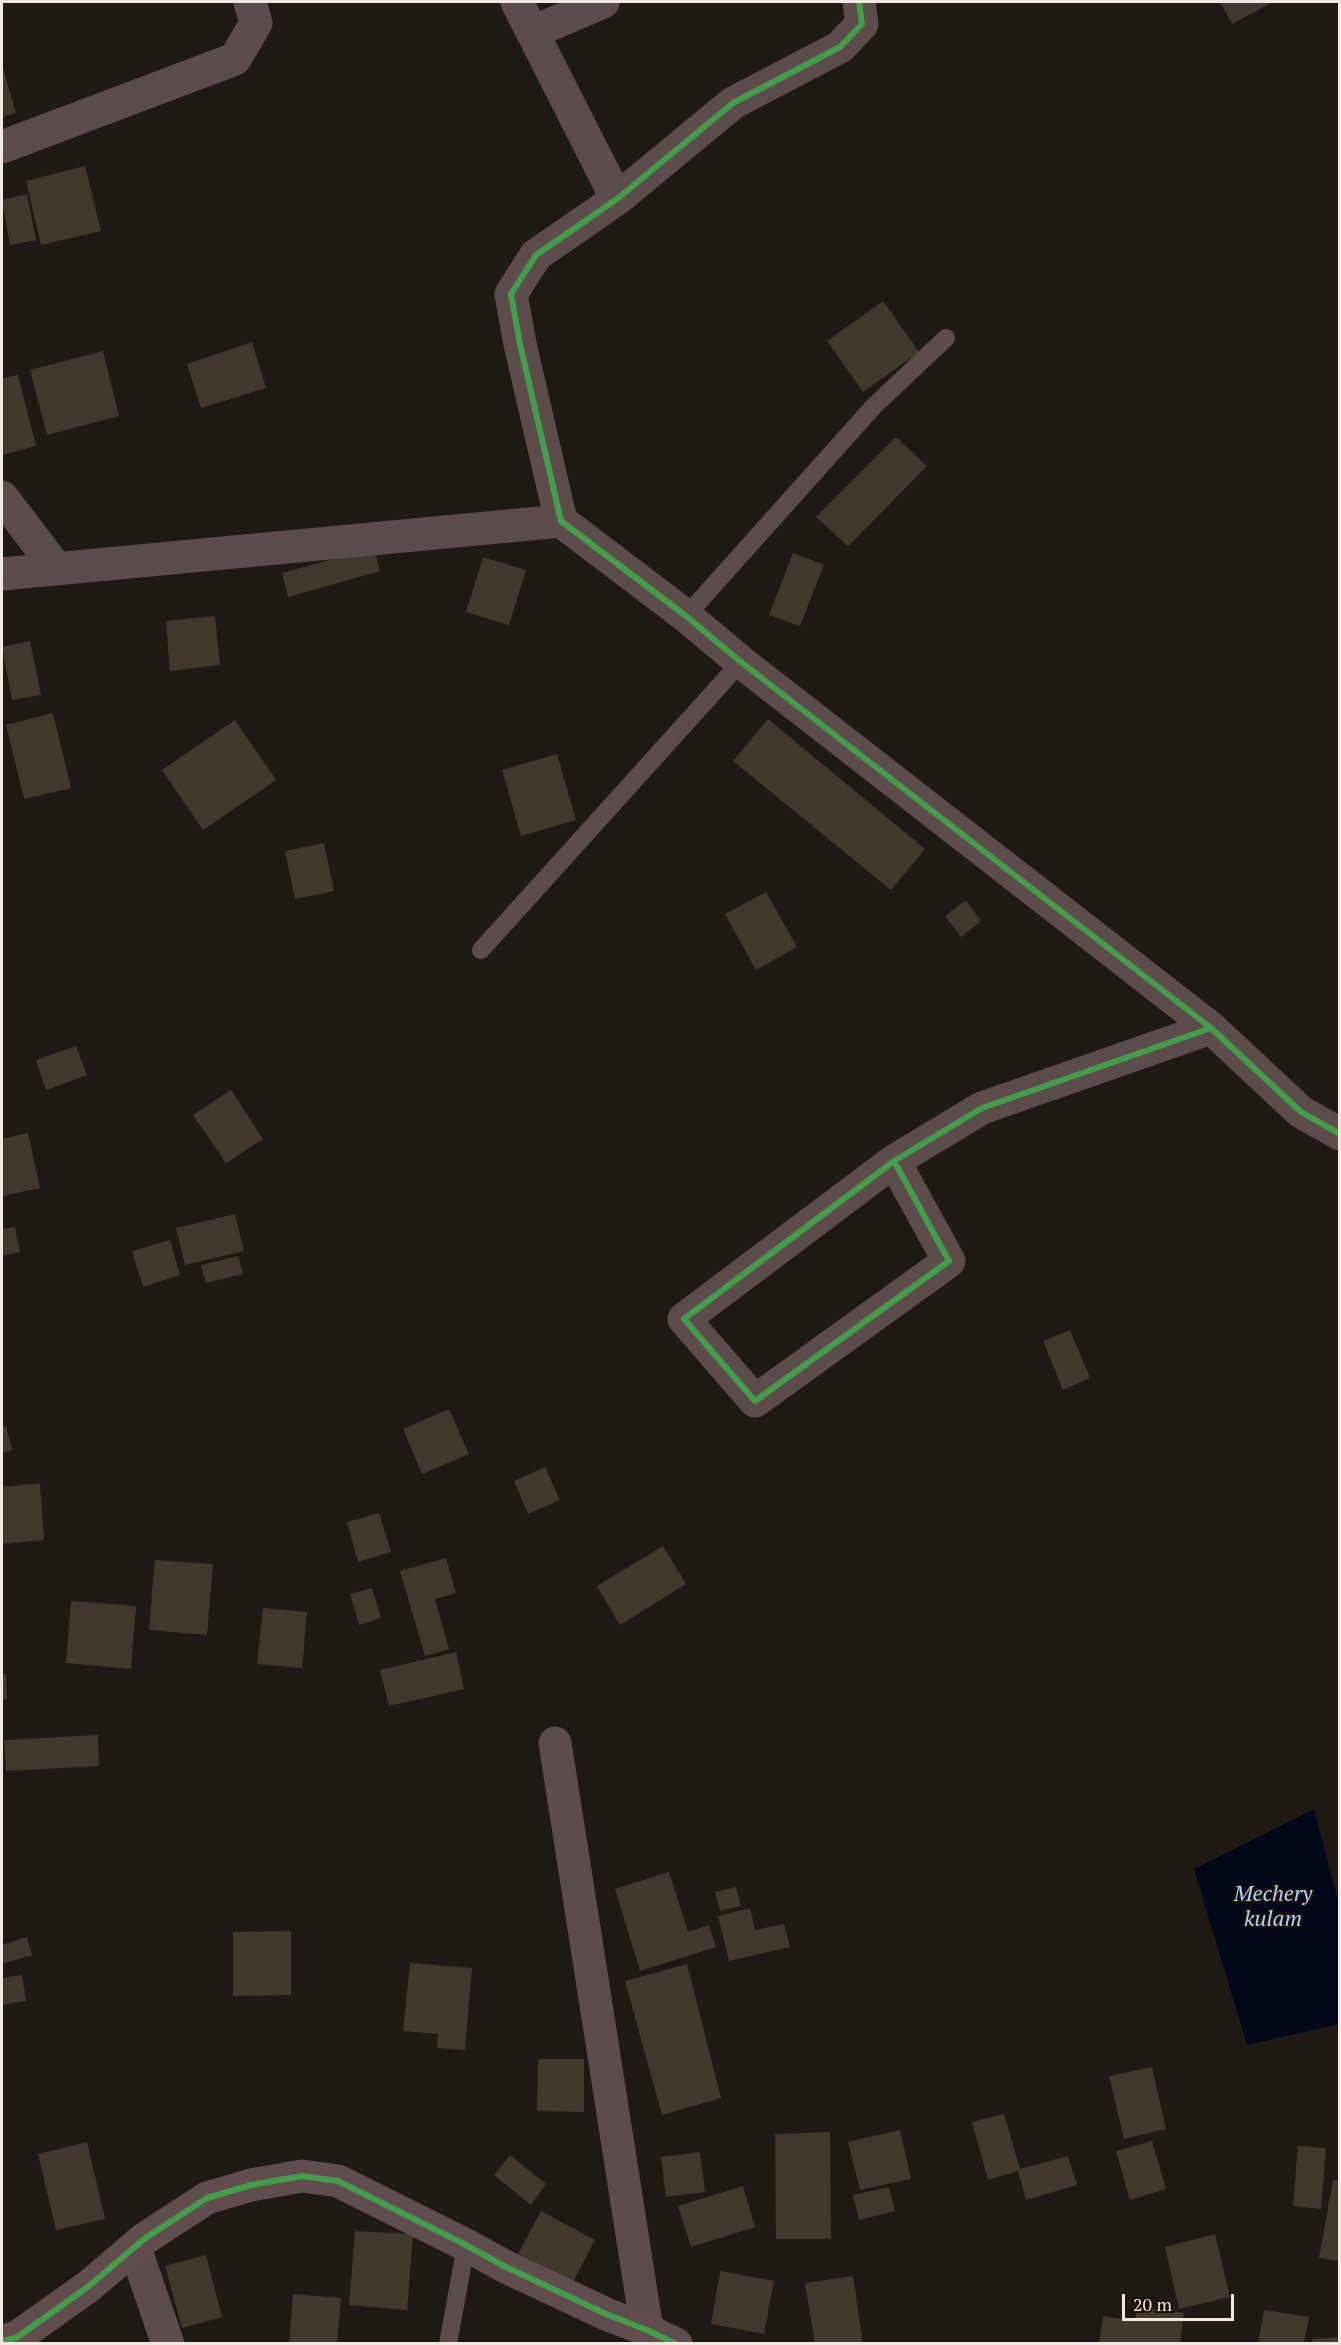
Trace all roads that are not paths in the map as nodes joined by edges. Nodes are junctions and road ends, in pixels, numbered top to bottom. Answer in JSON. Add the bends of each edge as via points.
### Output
{"nodes":[{"id":1,"x":250,"y":2,"type":"edge"},
{"id":2,"x":517,"y":2,"type":"edge"},
{"id":3,"x":603,"y":2,"type":"edge"},
{"id":4,"x":859,"y":2,"type":"edge"},
{"id":5,"x":533,"y":32,"type":"junction"},
{"id":6,"x":2,"y":147,"type":"edge"},
{"id":7,"x":617,"y":199,"type":"junction"},
{"id":8,"x":946,"y":338,"type":"dead end"},
{"id":9,"x":2,"y":497,"type":"edge"},
{"id":10,"x":561,"y":521,"type":"junction"},
{"id":11,"x":57,"y":569,"type":"junction"},
{"id":12,"x":2,"y":574,"type":"edge"},
{"id":13,"x":686,"y":616,"type":"junction"},
{"id":14,"x":741,"y":662,"type":"junction"},
{"id":15,"x":481,"y":950,"type":"dead end"},
{"id":16,"x":1211,"y":1029,"type":"junction"},
{"id":17,"x":1340,"y":1134,"type":"edge"},
{"id":18,"x":894,"y":1161,"type":"junction"},
{"id":19,"x":555,"y":1743,"type":"dead end"},
{"id":20,"x":466,"y":2245,"type":"junction"},
{"id":21,"x":135,"y":2247,"type":"junction"},
{"id":22,"x":661,"y":2337,"type":"edge"},
{"id":23,"x":2,"y":2341,"type":"edge"},
{"id":24,"x":168,"y":2343,"type":"edge"},
{"id":25,"x":448,"y":2343,"type":"edge"}],
"edges":[{"from":1,"to":6,"type":"street","via":[[256,23],[235,59]]},
{"from":2,"to":5,"type":"street"},
{"from":3,"to":5,"type":"street"},
{"from":4,"to":7,"type":"street","via":[[862,24],[840,48],[733,103]]},
{"from":5,"to":7,"type":"street"},
{"from":7,"to":10,"type":"street","via":[[536,255],[511,294]]},
{"from":8,"to":13,"type":"lane","via":[[874,405]]},
{"from":9,"to":11,"type":"street"},
{"from":10,"to":11,"type":"street"},
{"from":10,"to":13,"type":"street"},
{"from":11,"to":12,"type":"street"},
{"from":13,"to":14,"type":"street"},
{"from":14,"to":15,"type":"lane"},
{"from":14,"to":16,"type":"street"},
{"from":16,"to":17,"type":"street","via":[[1301,1112]]},
{"from":16,"to":18,"type":"street","via":[[982,1108]]},
{"from":18,"to":18,"type":"street","via":[[949,1261],[755,1401],[684,1319]]},
{"from":19,"to":22,"type":"street"},
{"from":20,"to":21,"type":"street","via":[[338,2181],[302,2176],[207,2198]]},
{"from":20,"to":22,"type":"street"},
{"from":20,"to":25,"type":"lane"},
{"from":21,"to":23,"type":"street","via":[[89,2286],[16,2338]]},
{"from":21,"to":24,"type":"street"}]}
